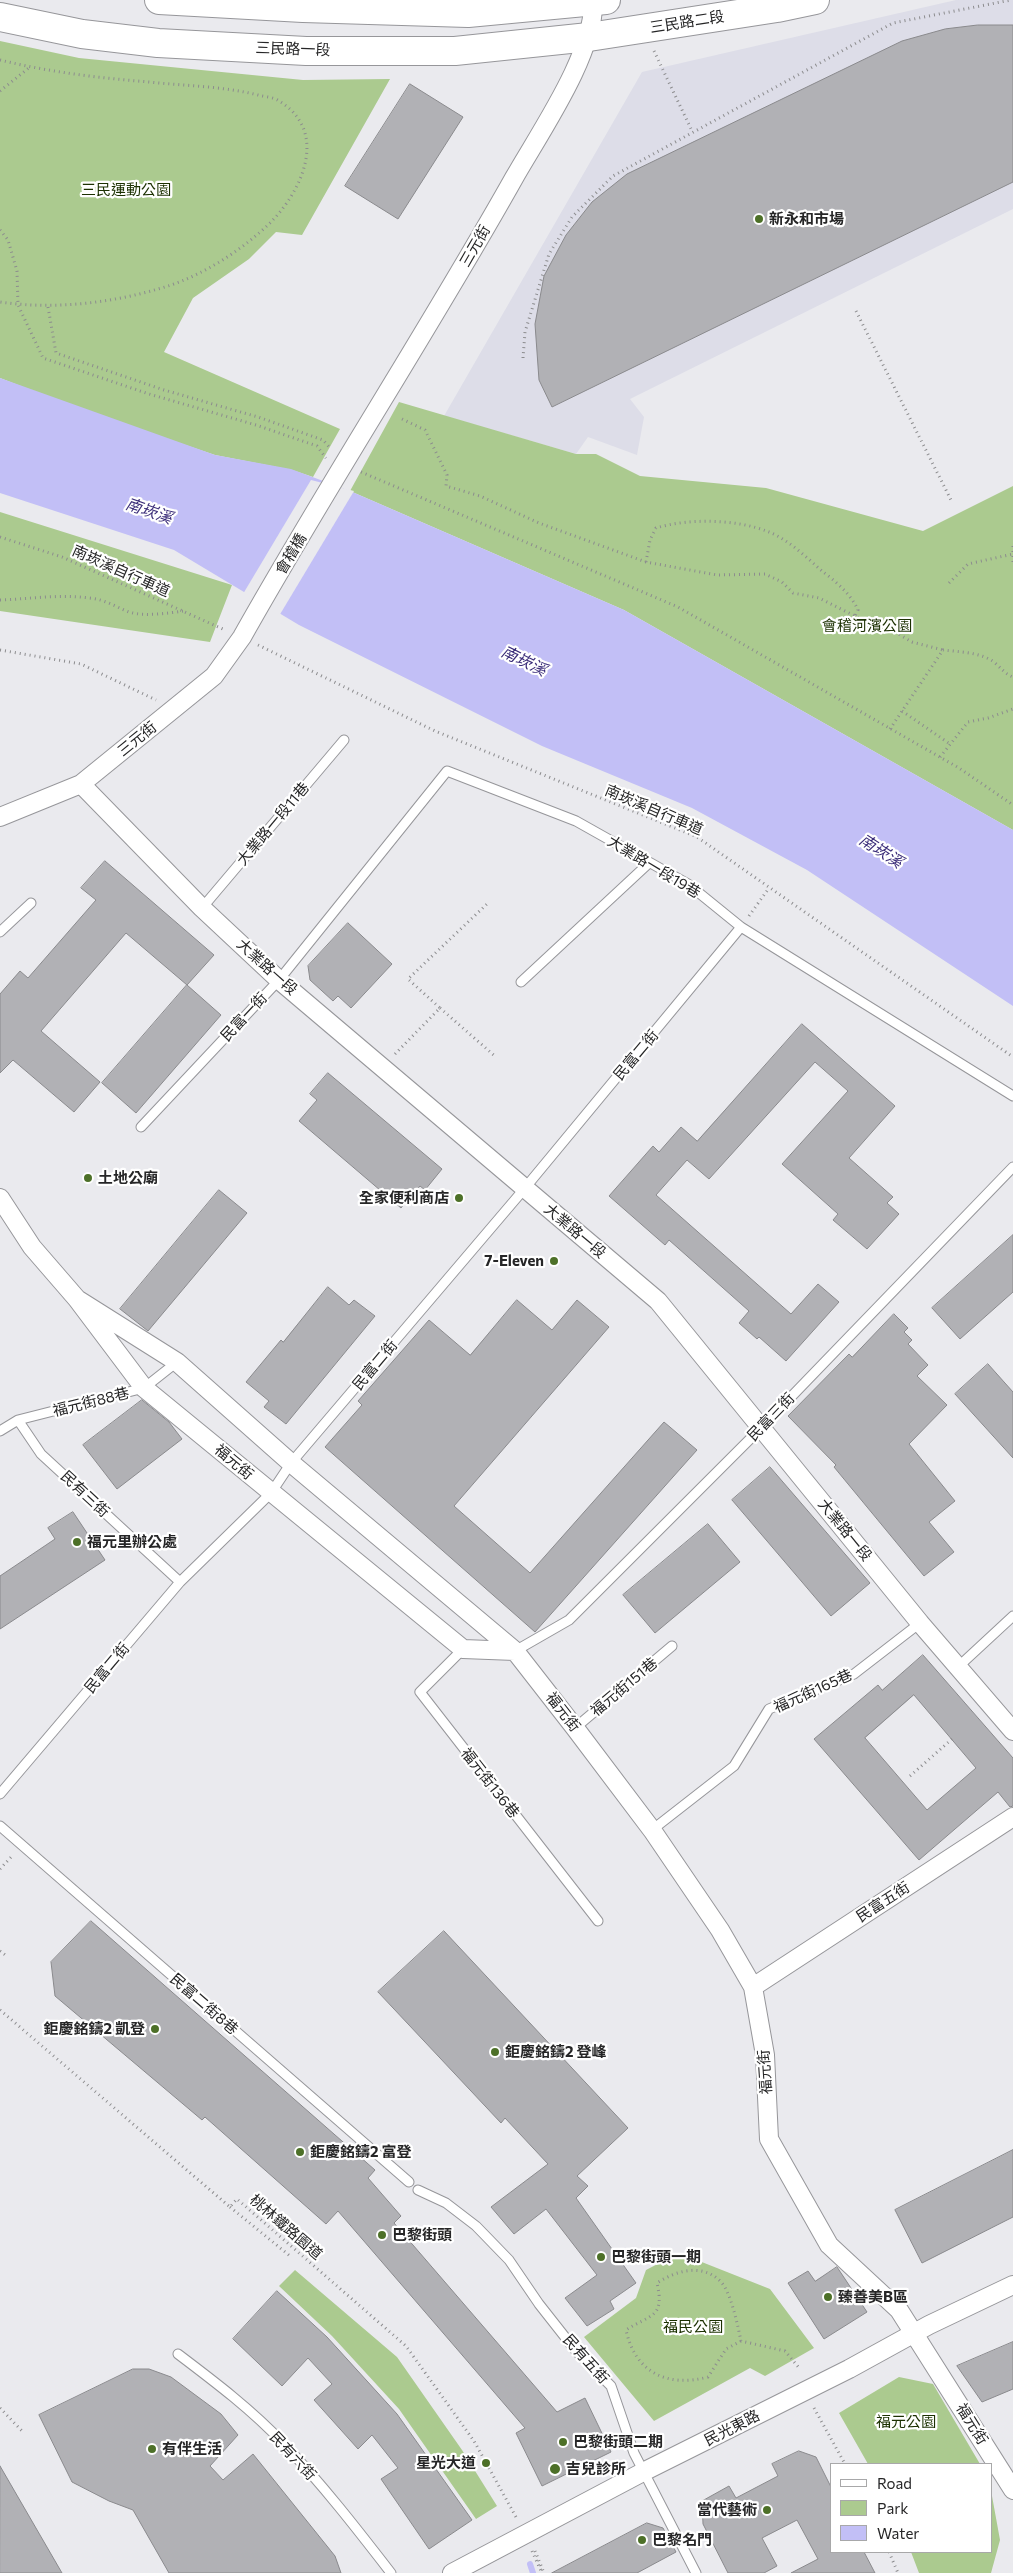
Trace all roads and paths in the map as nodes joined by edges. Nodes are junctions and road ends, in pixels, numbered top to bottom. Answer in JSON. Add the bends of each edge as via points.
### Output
{"nodes":[{"id":1,"x":159,"y":0,"type":"edge"},
{"id":2,"x":815,"y":0,"type":"edge"},
{"id":3,"x":1011,"y":0,"type":"edge"},
{"id":4,"x":597,"y":1,"type":"edge"},
{"id":5,"x":0,"y":17,"type":"edge"},
{"id":6,"x":588,"y":37,"type":"junction"},
{"id":7,"x":654,"y":50,"type":"dead end"},
{"id":8,"x":0,"y":60,"type":"edge"},
{"id":9,"x":30,"y":67,"type":"junction"},
{"id":10,"x":0,"y":91,"type":"edge"},
{"id":11,"x":692,"y":131,"type":"junction"},
{"id":12,"x":0,"y":230,"type":"edge"},
{"id":13,"x":0,"y":302,"type":"edge"},
{"id":14,"x":18,"y":305,"type":"junction"},
{"id":15,"x":48,"y":307,"type":"junction"},
{"id":16,"x":856,"y":311,"type":"dead end"},
{"id":17,"x":523,"y":358,"type":"dead end"},
{"id":18,"x":402,"y":419,"type":"dead end"},
{"id":19,"x":339,"y":473,"type":"junction"},
{"id":20,"x":952,"y":502,"type":"dead end"},
{"id":21,"x":0,"y":537,"type":"edge"},
{"id":22,"x":1013,"y":546,"type":"edge"},
{"id":23,"x":1013,"y":554,"type":"edge"},
{"id":24,"x":646,"y":562,"type":"junction"},
{"id":25,"x":1013,"y":564,"type":"edge"},
{"id":26,"x":949,"y":583,"type":"dead end"},
{"id":27,"x":0,"y":600,"type":"edge"},
{"id":28,"x":184,"y":611,"type":"junction"},
{"id":29,"x":855,"y":616,"type":"junction"},
{"id":30,"x":243,"y":634,"type":"junction"},
{"id":31,"x":0,"y":650,"type":"edge"},
{"id":32,"x":942,"y":650,"type":"junction"},
{"id":33,"x":1013,"y":678,"type":"edge"},
{"id":34,"x":174,"y":708,"type":"junction"},
{"id":35,"x":1013,"y":709,"type":"edge"},
{"id":36,"x":902,"y":712,"type":"junction"},
{"id":37,"x":890,"y":729,"type":"junction"},
{"id":38,"x":344,"y":740,"type":"dead end"},
{"id":39,"x":950,"y":744,"type":"junction"},
{"id":40,"x":940,"y":757,"type":"junction"},
{"id":41,"x":81,"y":784,"type":"junction"},
{"id":42,"x":1013,"y":805,"type":"edge"},
{"id":43,"x":0,"y":817,"type":"edge"},
{"id":44,"x":649,"y":862,"type":"junction"},
{"id":45,"x":360,"y":878,"type":"joint"},
{"id":46,"x":769,"y":888,"type":"junction"},
{"id":47,"x":30,"y":903,"type":"dead end"},
{"id":48,"x":487,"y":904,"type":"dead end"},
{"id":49,"x":202,"y":908,"type":"junction"},
{"id":50,"x":2,"y":927,"type":"edge"},
{"id":51,"x":741,"y":927,"type":"junction"},
{"id":52,"x":279,"y":980,"type":"junction"},
{"id":53,"x":521,"y":982,"type":"dead end"},
{"id":54,"x":440,"y":1008,"type":"junction"},
{"id":55,"x":496,"y":1057,"type":"dead end"},
{"id":56,"x":1013,"y":1057,"type":"edge"},
{"id":57,"x":383,"y":1068,"type":"junction"},
{"id":58,"x":1013,"y":1096,"type":"edge"},
{"id":59,"x":141,"y":1127,"type":"dead end"},
{"id":60,"x":1013,"y":1167,"type":"edge"},
{"id":61,"x":525,"y":1188,"type":"junction"},
{"id":62,"x":0,"y":1198,"type":"edge"},
{"id":63,"x":78,"y":1299,"type":"junction"},
{"id":64,"x":177,"y":1362,"type":"junction"},
{"id":65,"x":144,"y":1388,"type":"junction"},
{"id":66,"x":18,"y":1420,"type":"junction"},
{"id":67,"x":762,"y":1427,"type":"junction"},
{"id":68,"x":0,"y":1431,"type":"edge"},
{"id":69,"x":291,"y":1463,"type":"junction"},
{"id":70,"x":271,"y":1493,"type":"junction"},
{"id":71,"x":180,"y":1582,"type":"junction"},
{"id":72,"x":1013,"y":1616,"type":"edge"},
{"id":73,"x":920,"y":1623,"type":"junction"},
{"id":74,"x":672,"y":1646,"type":"dead end"},
{"id":75,"x":463,"y":1649,"type":"junction"},
{"id":76,"x":515,"y":1651,"type":"junction"},
{"id":77,"x":958,"y":1667,"type":"junction"},
{"id":78,"x":576,"y":1728,"type":"junction"},
{"id":79,"x":1013,"y":1730,"type":"edge"},
{"id":80,"x":952,"y":1739,"type":"dead end"},
{"id":81,"x":910,"y":1776,"type":"dead end"},
{"id":82,"x":0,"y":1794,"type":"edge"},
{"id":83,"x":1013,"y":1817,"type":"edge"},
{"id":84,"x":0,"y":1826,"type":"edge"},
{"id":85,"x":652,"y":1830,"type":"junction"},
{"id":86,"x":598,"y":1921,"type":"dead end"},
{"id":87,"x":1,"y":1953,"type":"edge"},
{"id":88,"x":8,"y":1957,"type":"dead end"},
{"id":89,"x":753,"y":1987,"type":"junction"},
{"id":90,"x":0,"y":2010,"type":"edge"},
{"id":91,"x":409,"y":2182,"type":"dead end"},
{"id":92,"x":418,"y":2190,"type":"dead end"},
{"id":93,"x":230,"y":2207,"type":"junction"},
{"id":94,"x":290,"y":2256,"type":"dead end"},
{"id":95,"x":1013,"y":2285,"type":"edge"},
{"id":96,"x":913,"y":2334,"type":"junction"},
{"id":97,"x":741,"y":2341,"type":"junction"},
{"id":98,"x":178,"y":2354,"type":"dead end"},
{"id":99,"x":800,"y":2369,"type":"dead end"},
{"id":100,"x":0,"y":2408,"type":"edge"},
{"id":101,"x":814,"y":2408,"type":"dead end"},
{"id":102,"x":23,"y":2432,"type":"dead end"},
{"id":103,"x":844,"y":2463,"type":"edge"},
{"id":104,"x":643,"y":2472,"type":"junction"},
{"id":105,"x":1013,"y":2490,"type":"edge"},
{"id":106,"x":514,"y":2515,"type":"dead end"},
{"id":107,"x":533,"y":2550,"type":"dead end"},
{"id":108,"x":889,"y":2553,"type":"edge"},
{"id":109,"x":392,"y":2573,"type":"edge"},
{"id":110,"x":452,"y":2573,"type":"edge"},
{"id":111,"x":543,"y":2573,"type":"edge"},
{"id":112,"x":696,"y":2573,"type":"edge"},
{"id":113,"x":898,"y":2573,"type":"edge"}],
"edges":[{"from":1,"to":4,"type":"main road","via":[[468,13]]},
{"from":2,"to":6,"type":"main road","name":"三民路二段"},
{"from":3,"to":11,"type":"path","via":[[893,23]]},
{"from":4,"to":6,"type":"street","name":"三元街"},
{"from":5,"to":6,"type":"main road","name":"三民路一段","via":[[82,34],[306,51],[456,51]]},
{"from":6,"to":19,"type":"street","name":"三元街","via":[[568,83],[477,244]]},
{"from":7,"to":11,"type":"path"},
{"from":8,"to":9,"type":"path"},
{"from":9,"to":10,"type":"path"},
{"from":9,"to":15,"type":"path","via":[[86,76],[226,87],[278,100],[297,115],[307,135],[307,159],[294,190],[270,222],[234,252],[203,271],[167,286],[98,301]]},
{"from":11,"to":17,"type":"path","via":[[613,176],[572,217],[549,254],[525,332]]},
{"from":12,"to":14,"type":"path","via":[[8,240],[18,271]]},
{"from":13,"to":14,"type":"path"},
{"from":14,"to":15,"type":"path"},
{"from":14,"to":19,"type":"path","via":[[43,358],[317,446]]},
{"from":15,"to":19,"type":"path","via":[[56,353],[323,440]]},
{"from":16,"to":20,"type":"path"},
{"from":18,"to":24,"type":"path","via":[[426,430],[447,474],[446,486],[480,496],[539,523]]},
{"from":19,"to":30,"type":"street","name":"會稽橋"},
{"from":19,"to":37,"type":"path","via":[[678,607]]},
{"from":21,"to":28,"type":"path","name":"南崁溪自行車道","via":[[62,557]]},
{"from":22,"to":23,"type":"path"},
{"from":23,"to":25,"type":"path"},
{"from":23,"to":26,"type":"path","via":[[968,564]]},
{"from":24,"to":29,"type":"path","via":[[717,576],[765,574],[782,582],[794,593],[819,598]]},
{"from":24,"to":29,"type":"path","via":[[656,528],[670,524],[714,522],[750,527],[771,533],[794,547],[836,582],[855,603],[858,610]]},
{"from":27,"to":28,"type":"path","via":[[63,595],[106,602],[130,612]]},
{"from":28,"to":30,"type":"path","name":"南崁溪自行車道"},
{"from":29,"to":32,"type":"path","via":[[890,629],[912,642]]},
{"from":30,"to":34,"type":"street","name":"三元街","via":[[214,676]]},
{"from":30,"to":46,"type":"path","name":"南崁溪自行車道","via":[[435,731],[697,837]]},
{"from":31,"to":34,"type":"path","via":[[81,664]]},
{"from":32,"to":33,"type":"path","via":[[967,652],[993,661]]},
{"from":32,"to":36,"type":"path"},
{"from":34,"to":41,"type":"street","name":"三元街"},
{"from":35,"to":39,"type":"path","via":[[968,722]]},
{"from":36,"to":37,"type":"path"},
{"from":36,"to":39,"type":"path"},
{"from":37,"to":40,"type":"path"},
{"from":38,"to":49,"type":"lane","name":"大業路一段11巷"},
{"from":39,"to":40,"type":"path"},
{"from":40,"to":42,"type":"path"},
{"from":41,"to":43,"type":"street","name":"三元街"},
{"from":41,"to":49,"type":"street","name":"大業路一段"},
{"from":44,"to":45,"type":"lane","name":"大業路一段19巷","via":[[576,821],[447,771]]},
{"from":44,"to":51,"type":"lane","name":"大業路一段19巷","via":[[688,884]]},
{"from":44,"to":53,"type":"lane"},
{"from":45,"to":52,"type":"lane","name":"民富一街"},
{"from":46,"to":51,"type":"path"},
{"from":46,"to":56,"type":"path","name":"南崁溪自行車道"},
{"from":47,"to":50,"type":"lane"},
{"from":48,"to":54,"type":"path","via":[[408,979]]},
{"from":49,"to":52,"type":"street","name":"大業路一段"},
{"from":51,"to":58,"type":"lane","name":"大業路一段19巷"},
{"from":51,"to":61,"type":"lane","name":"民富二街"},
{"from":52,"to":57,"type":"street","name":"大業路一段"},
{"from":52,"to":59,"type":"lane","name":"民富一街"},
{"from":54,"to":55,"type":"path"},
{"from":54,"to":57,"type":"path"},
{"from":57,"to":61,"type":"street","name":"大業路一段"},
{"from":60,"to":67,"type":"lane","name":"民富三街"},
{"from":61,"to":67,"type":"street","name":"大業路一段","via":[[658,1301]]},
{"from":61,"to":69,"type":"lane","name":"民富二街"},
{"from":62,"to":63,"type":"street","name":"福元街","via":[[32,1247]]},
{"from":63,"to":64,"type":"street","name":"福元街"},
{"from":63,"to":65,"type":"street","name":"福元街"},
{"from":64,"to":65,"type":"lane","name":"福元街88巷"},
{"from":64,"to":69,"type":"street","name":"福元街"},
{"from":65,"to":66,"type":"lane","name":"福元街88巷"},
{"from":65,"to":70,"type":"street","name":"福元街"},
{"from":66,"to":68,"type":"lane","name":"福元街88巷"},
{"from":66,"to":71,"type":"lane","name":"民有三街","via":[[41,1454]]},
{"from":67,"to":73,"type":"street","name":"大業路一段"},
{"from":67,"to":76,"type":"lane","name":"民富三街","via":[[569,1620]]},
{"from":69,"to":70,"type":"lane","name":"民富二街"},
{"from":69,"to":76,"type":"street","name":"福元街"},
{"from":70,"to":71,"type":"lane","name":"民富二街"},
{"from":70,"to":75,"type":"street","name":"福元街"},
{"from":71,"to":82,"type":"lane","name":"民富二街"},
{"from":72,"to":77,"type":"lane"},
{"from":73,"to":77,"type":"street","name":"大業路一段"},
{"from":73,"to":85,"type":"lane","name":"福元街165巷","via":[[854,1674],[769,1709],[734,1766]]},
{"from":74,"to":78,"type":"lane","name":"福元街151巷"},
{"from":75,"to":76,"type":"street"},
{"from":75,"to":86,"type":"lane","name":"福元街136巷","via":[[420,1692]]},
{"from":76,"to":78,"type":"street","name":"福元街"},
{"from":77,"to":79,"type":"street","name":"大業路一段"},
{"from":78,"to":85,"type":"street","name":"福元街"},
{"from":80,"to":81,"type":"path"},
{"from":83,"to":89,"type":"street","name":"民富五街"},
{"from":84,"to":91,"type":"lane","name":"民富二街8巷"},
{"from":85,"to":89,"type":"street","name":"福元街","via":[[720,1930]]},
{"from":87,"to":88,"type":"path"},
{"from":89,"to":96,"type":"street","name":"福元街","via":[[765,2055],[769,2138],[829,2245],[899,2310]]},
{"from":90,"to":93,"type":"path","name":"桃林鐵路園道"},
{"from":92,"to":104,"type":"lane","name":"民有五街","via":[[446,2203],[476,2226],[509,2260],[576,2351],[611,2386],[623,2426]]},
{"from":93,"to":94,"type":"path"},
{"from":93,"to":106,"type":"path","name":"桃林鐵路園道","via":[[237,2199],[406,2346],[474,2441]]},
{"from":95,"to":96,"type":"street","name":"民光東路"},
{"from":96,"to":104,"type":"street","name":"民光東路"},
{"from":96,"to":105,"type":"street","name":"福元街"},
{"from":97,"to":97,"type":"path","via":[[733,2308],[722,2283],[692,2269],[672,2273],[657,2283],[661,2301],[654,2316],[626,2330],[635,2356],[665,2379],[680,2381],[708,2377],[726,2349]]},
{"from":97,"to":99,"type":"path","via":[[785,2351]]},
{"from":98,"to":109,"type":"lane","name":"民有六街","via":[[241,2403],[283,2443]]},
{"from":100,"to":102,"type":"path"},
{"from":101,"to":103,"type":"path"},
{"from":104,"to":110,"type":"street","name":"民光東路"},
{"from":104,"to":112,"type":"lane","name":"民有五街"},
{"from":107,"to":111,"type":"path"},
{"from":108,"to":113,"type":"path"}]}
